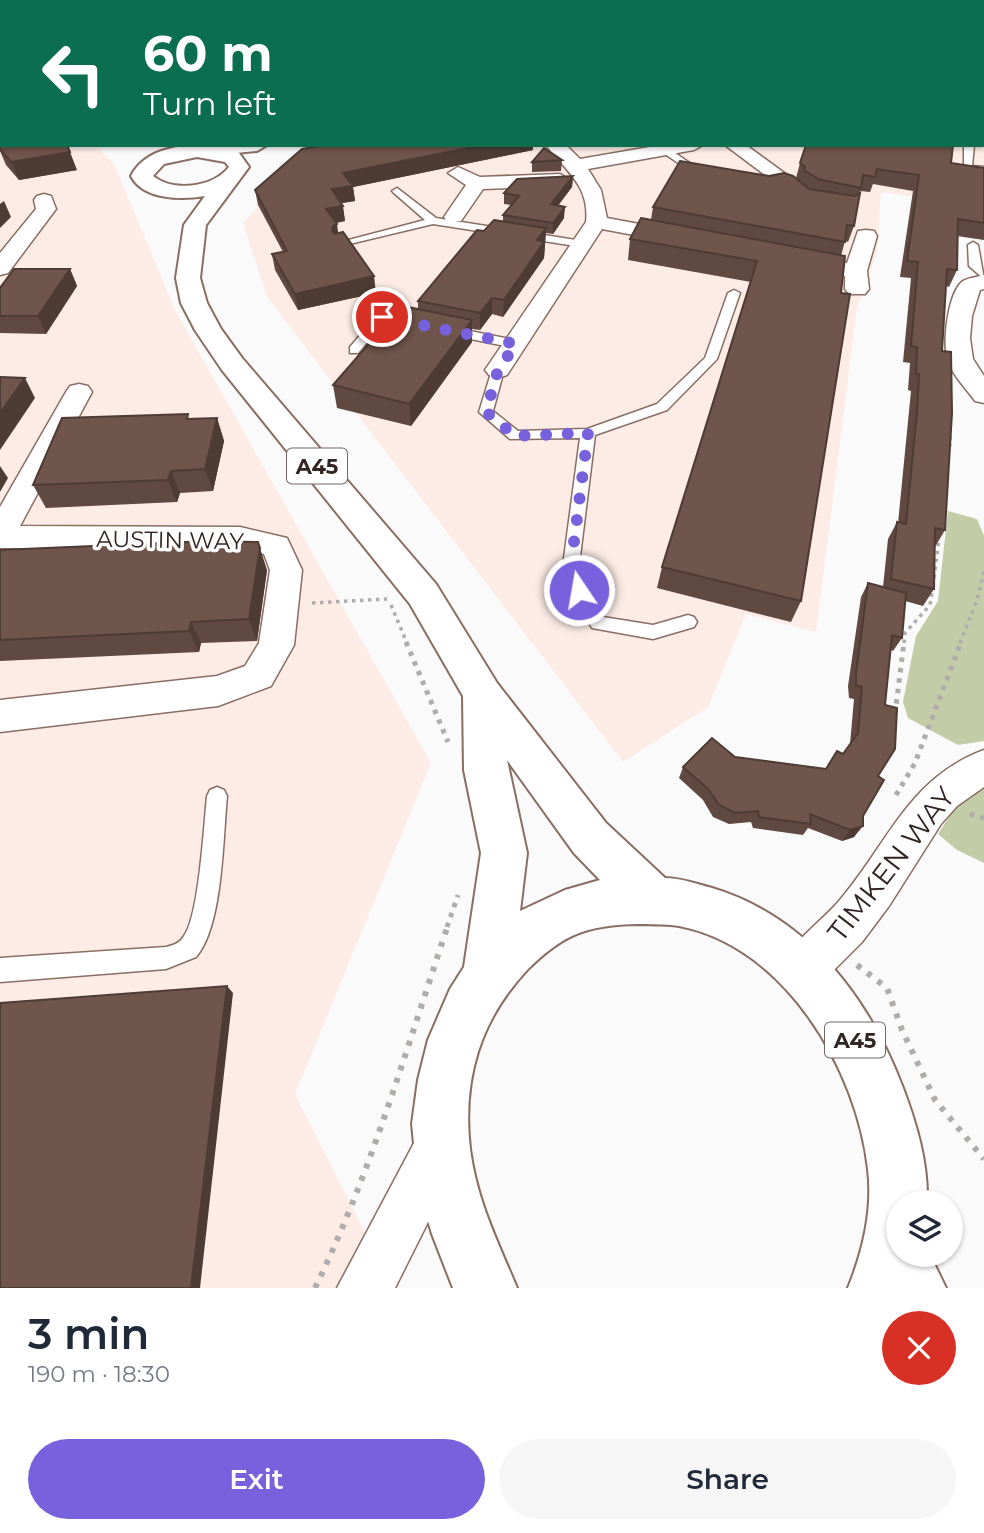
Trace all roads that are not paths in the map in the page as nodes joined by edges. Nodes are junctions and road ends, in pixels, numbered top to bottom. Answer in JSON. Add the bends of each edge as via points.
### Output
{"nodes":[{"id":1,"x":138,"y":147,"type":"edge"},
{"id":2,"x":152,"y":147,"type":"edge"},
{"id":3,"x":557,"y":147,"type":"edge"},
{"id":4,"x":682,"y":147,"type":"edge"},
{"id":5,"x":737,"y":147,"type":"edge"},
{"id":6,"x":969,"y":147,"type":"edge"},
{"id":7,"x":267,"y":148,"type":"edge"},
{"id":8,"x":665,"y":150,"type":"junction"},
{"id":9,"x":189,"y":152,"type":"junction"},
{"id":10,"x":144,"y":170,"type":"junction"},
{"id":11,"x":984,"y":170,"type":"edge"},
{"id":12,"x":581,"y":172,"type":"junction"},
{"id":13,"x":696,"y":172,"type":"edge"},
{"id":14,"x":458,"y":173,"type":"dead end"},
{"id":15,"x":233,"y":176,"type":"junction"},
{"id":16,"x":477,"y":183,"type":"junction"},
{"id":17,"x":793,"y":187,"type":"edge"},
{"id":18,"x":166,"y":190,"type":"junction"},
{"id":19,"x":397,"y":191,"type":"dead end"},
{"id":20,"x":44,"y":200,"type":"dead end"},
{"id":21,"x":454,"y":217,"type":"dead end"},
{"id":22,"x":433,"y":221,"type":"junction"},
{"id":23,"x":596,"y":222,"type":"junction"},
{"id":24,"x":195,"y":225,"type":"junction"},
{"id":25,"x":866,"y":236,"type":"dead end"},
{"id":26,"x":706,"y":243,"type":"edge"},
{"id":27,"x":582,"y":244,"type":"junction"},
{"id":28,"x":341,"y":245,"type":"edge"},
{"id":29,"x":973,"y":245,"type":"dead end"},
{"id":30,"x":774,"y":256,"type":"edge"},
{"id":31,"x":0,"y":268,"type":"edge"},
{"id":32,"x":984,"y":276,"type":"edge"},
{"id":33,"x":984,"y":282,"type":"edge"},
{"id":34,"x":734,"y":293,"type":"dead end"},
{"id":35,"x":422,"y":325,"type":"edge"},
{"id":36,"x":435,"y":328,"type":"edge"},
{"id":37,"x":516,"y":344,"type":"junction"},
{"id":38,"x":354,"y":350,"type":"dead end"},
{"id":39,"x":498,"y":370,"type":"joint"},
{"id":40,"x":79,"y":392,"type":"dead end"},
{"id":41,"x":984,"y":395,"type":"edge"},
{"id":42,"x":588,"y":433,"type":"junction"},
{"id":43,"x":0,"y":536,"type":"edge"},
{"id":44,"x":688,"y":622,"type":"dead end"},
{"id":45,"x":483,"y":695,"type":"junction"},
{"id":46,"x":0,"y":716,"type":"edge"},
{"id":47,"x":984,"y":767,"type":"edge"},
{"id":48,"x":217,"y":796,"type":"dead end"},
{"id":49,"x":652,"y":898,"type":"junction"},
{"id":50,"x":816,"y":956,"type":"junction"},
{"id":51,"x":0,"y":970,"type":"edge"},
{"id":52,"x":488,"y":974,"type":"junction"},
{"id":53,"x":441,"y":1145,"type":"junction"},
{"id":54,"x":895,"y":1276,"type":"edge"},
{"id":55,"x":365,"y":1288,"type":"edge"},
{"id":56,"x":486,"y":1288,"type":"edge"}],
"edges":[{"from":1,"to":10,"type":"main road"},
{"from":2,"to":9,"type":"main road"},
{"from":3,"to":12,"type":"street"},
{"from":4,"to":8,"type":"street"},
{"from":5,"to":17,"type":"street"},
{"from":6,"to":11,"type":"lane","via":[[967,167]]},
{"from":7,"to":9,"type":"main road"},
{"from":7,"to":15,"type":"main road"},
{"from":8,"to":12,"type":"street"},
{"from":8,"to":13,"type":"lane"},
{"from":9,"to":10,"type":"main road","via":[[158,159]]},
{"from":9,"to":15,"type":"main road","via":[[232,157],[239,167]]},
{"from":10,"to":18,"type":"main road","via":[[145,182]]},
{"from":12,"to":16,"type":"street"},
{"from":12,"to":23,"type":"street","via":[[599,211]]},
{"from":14,"to":16,"type":"street"},
{"from":15,"to":18,"type":"main road","via":[[207,188]]},
{"from":15,"to":24,"type":"main road","number":"A45"},
{"from":16,"to":21,"type":"street"},
{"from":18,"to":24,"type":"main road","via":[[185,203]]},
{"from":19,"to":22,"type":"lane"},
{"from":20,"to":31,"type":"street","via":[[46,209]]},
{"from":22,"to":27,"type":"lane"},
{"from":22,"to":28,"type":"lane"},
{"from":23,"to":26,"type":"street"},
{"from":23,"to":27,"type":"street"},
{"from":24,"to":45,"type":"main road","number":"A45","via":[[188,278],[208,330],[423,594]]},
{"from":25,"to":30,"type":"street","via":[[857,280]]},
{"from":27,"to":37,"type":"street"},
{"from":29,"to":32,"type":"lane","via":[[975,266]]},
{"from":33,"to":41,"type":"street","via":[[971,286],[962,302],[958,354]]},
{"from":34,"to":42,"type":"lane","via":[[711,359],[662,407]]},
{"from":35,"to":38,"type":"lane","via":[[382,317]]},
{"from":36,"to":37,"type":"lane"},
{"from":37,"to":39,"type":"street"},
{"from":39,"to":42,"type":"lane","via":[[486,412],[515,436]]},
{"from":40,"to":43,"type":"street"},
{"from":42,"to":44,"type":"lane","via":[[570,573],[598,623],[653,632]]},
{"from":43,"to":46,"type":"street","name":"AUSTIN WAY","via":[[240,538],[276,546],[286,570],[276,645],[258,676],[218,691]]},
{"from":45,"to":49,"type":"main road","number":"A45","via":[[590,838]]},
{"from":45,"to":52,"type":"main road","number":"A45","via":[[486,771],[504,853]]},
{"from":47,"to":50,"type":"street","name":"TIMKEN WAY","via":[[962,776],[932,803],[860,911]]},
{"from":48,"to":51,"type":"lane","via":[[202,917],[192,945],[182,955]]},
{"from":49,"to":50,"type":"main road","number":"A45","via":[[704,908]]},
{"from":49,"to":52,"type":"main road","via":[[591,904],[534,929]]},
{"from":50,"to":54,"type":"main road","number":"A45","via":[[881,1093],[897,1171]]},
{"from":52,"to":53,"type":"main road","number":"A45","via":[[451,1049],[442,1095]]},
{"from":53,"to":55,"type":"street"},
{"from":53,"to":56,"type":"main road","number":"A45","via":[[453,1214]]}]}
